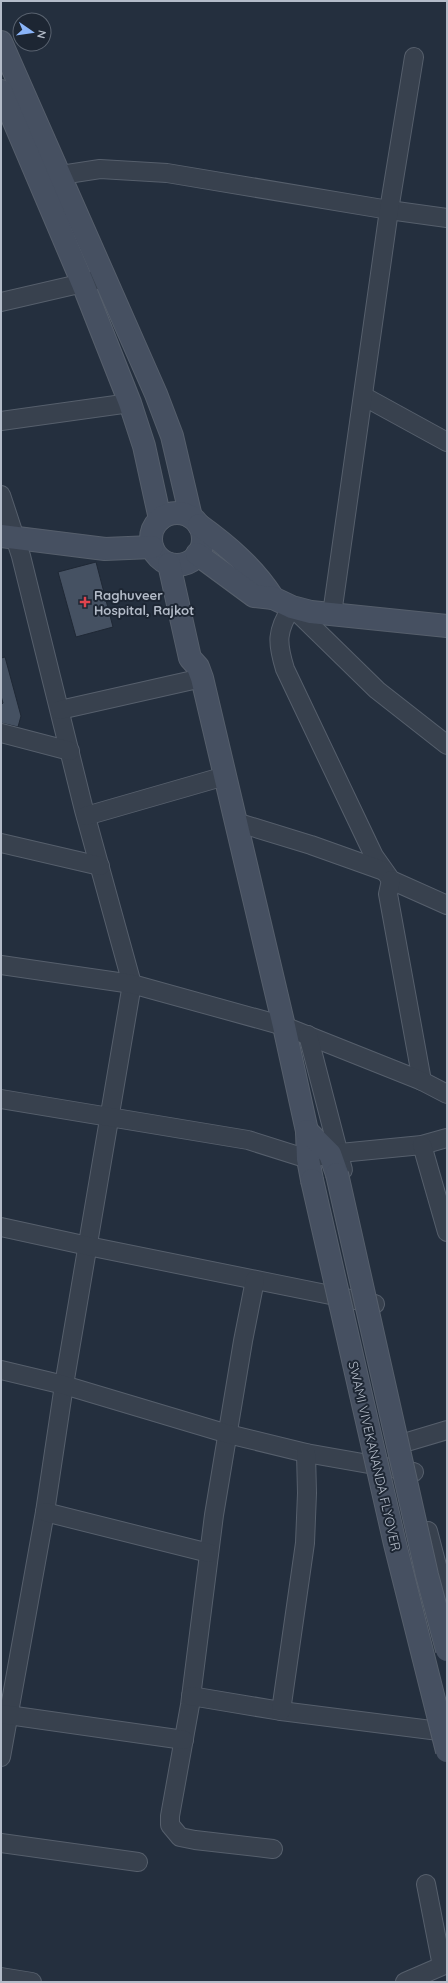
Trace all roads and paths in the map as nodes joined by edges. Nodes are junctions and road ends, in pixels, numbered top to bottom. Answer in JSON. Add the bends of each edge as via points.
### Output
{"nodes":[{"id":1,"x":4,"y":55,"type":"edge"},
{"id":2,"x":414,"y":57,"type":"dead end"},
{"id":3,"x":1,"y":91,"type":"edge"},
{"id":4,"x":61,"y":175,"type":"junction"},
{"id":5,"x":389,"y":210,"type":"junction"},
{"id":6,"x":447,"y":218,"type":"edge"},
{"id":7,"x":106,"y":277,"type":"junction"},
{"id":8,"x":83,"y":284,"type":"junction"},
{"id":9,"x":1,"y":302,"type":"edge"},
{"id":10,"x":363,"y":396,"type":"junction"},
{"id":11,"x":130,"y":403,"type":"junction"},
{"id":12,"x":1,"y":421,"type":"edge"},
{"id":13,"x":447,"y":442,"type":"edge"},
{"id":14,"x":1,"y":495,"type":"edge"},
{"id":15,"x":160,"y":519,"type":"junction"},
{"id":16,"x":195,"y":521,"type":"junction"},
{"id":17,"x":8,"y":537,"type":"edge"},
{"id":18,"x":152,"y":547,"type":"junction"},
{"id":19,"x":182,"y":561,"type":"junction"},
{"id":20,"x":282,"y":603,"type":"junction"},
{"id":21,"x":332,"y":614,"type":"junction"},
{"id":22,"x":447,"y":626,"type":"edge"},
{"id":23,"x":200,"y":673,"type":"junction"},
{"id":24,"x":60,"y":710,"type":"junction"},
{"id":25,"x":1,"y":733,"type":"edge"},
{"id":26,"x":447,"y":745,"type":"edge"},
{"id":27,"x":70,"y":750,"type":"junction"},
{"id":28,"x":226,"y":776,"type":"junction"},
{"id":29,"x":86,"y":816,"type":"junction"},
{"id":30,"x":236,"y":822,"type":"junction"},
{"id":31,"x":1,"y":843,"type":"edge"},
{"id":32,"x":100,"y":866,"type":"junction"},
{"id":33,"x":388,"y":875,"type":"junction"},
{"id":34,"x":447,"y":905,"type":"edge"},
{"id":35,"x":1,"y":965,"type":"edge"},
{"id":36,"x":132,"y":984,"type":"junction"},
{"id":37,"x":284,"y":1026,"type":"junction"},
{"id":38,"x":308,"y":1035,"type":"junction"},
{"id":39,"x":422,"y":1080,"type":"junction"},
{"id":40,"x":447,"y":1094,"type":"edge"},
{"id":41,"x":1,"y":1099,"type":"edge"},
{"id":42,"x":109,"y":1117,"type":"junction"},
{"id":43,"x":306,"y":1131,"type":"junction"},
{"id":44,"x":447,"y":1138,"type":"edge"},
{"id":45,"x":422,"y":1145,"type":"junction"},
{"id":46,"x":335,"y":1153,"type":"junction"},
{"id":47,"x":308,"y":1159,"type":"junction"},
{"id":48,"x":1,"y":1227,"type":"edge"},
{"id":49,"x":447,"y":1232,"type":"edge"},
{"id":50,"x":88,"y":1246,"type":"junction"},
{"id":51,"x":255,"y":1280,"type":"junction"},
{"id":52,"x":375,"y":1304,"type":"junction"},
{"id":53,"x":1,"y":1370,"type":"edge"},
{"id":54,"x":64,"y":1385,"type":"junction"},
{"id":55,"x":447,"y":1430,"type":"edge"},
{"id":56,"x":228,"y":1434,"type":"junction"},
{"id":57,"x":407,"y":1442,"type":"junction"},
{"id":58,"x":306,"y":1453,"type":"junction"},
{"id":59,"x":414,"y":1472,"type":"junction"},
{"id":60,"x":45,"y":1512,"type":"junction"},
{"id":61,"x":209,"y":1553,"type":"junction"},
{"id":62,"x":441,"y":1562,"type":"edge"},
{"id":63,"x":447,"y":1604,"type":"edge"},
{"id":64,"x":447,"y":1650,"type":"edge"},
{"id":65,"x":191,"y":1696,"type":"junction"},
{"id":66,"x":281,"y":1711,"type":"junction"},
{"id":67,"x":5,"y":1715,"type":"edge"},
{"id":68,"x":447,"y":1732,"type":"edge"},
{"id":69,"x":184,"y":1740,"type":"junction"},
{"id":70,"x":447,"y":1751,"type":"edge"},
{"id":71,"x":1,"y":1757,"type":"edge"},
{"id":72,"x":1,"y":1843,"type":"edge"},
{"id":73,"x":273,"y":1849,"type":"dead end"},
{"id":74,"x":138,"y":1862,"type":"dead end"},
{"id":75,"x":426,"y":1884,"type":"dead end"},
{"id":76,"x":1,"y":1977,"type":"edge"},
{"id":77,"x":32,"y":1982,"type":"edge"},
{"id":78,"x":406,"y":1982,"type":"edge"}],
"edges":[{"from":1,"to":4,"type":"main road"},
{"from":2,"to":5,"type":"street"},
{"from":3,"to":8,"type":"main road"},
{"from":4,"to":5,"type":"street","via":[[100,168],[166,173]]},
{"from":4,"to":7,"type":"main road"},
{"from":5,"to":6,"type":"street"},
{"from":5,"to":10,"type":"street"},
{"from":7,"to":8,"type":"street"},
{"from":7,"to":16,"type":"main road","via":[[172,436]]},
{"from":8,"to":9,"type":"street"},
{"from":8,"to":11,"type":"main road"},
{"from":10,"to":13,"type":"street"},
{"from":10,"to":21,"type":"street"},
{"from":11,"to":12,"type":"street"},
{"from":11,"to":15,"type":"main road","via":[[144,446]]},
{"from":14,"to":17,"type":"street"},
{"from":15,"to":16,"type":"main road","via":[[178,513]]},
{"from":15,"to":18,"type":"main road","via":[[151,534]]},
{"from":16,"to":19,"type":"main road","via":[[203,537],[200,550]]},
{"from":16,"to":20,"type":"main road","via":[[228,546]]},
{"from":17,"to":18,"type":"main road","via":[[105,549]]},
{"from":17,"to":24,"type":"street","via":[[21,556]]},
{"from":18,"to":19,"type":"main road","via":[[158,558]]},
{"from":19,"to":20,"type":"main road","via":[[254,596]]},
{"from":19,"to":23,"type":"main road","name":"SWAMI VIVEKANANDA FLYOVER","via":[[190,658]]},
{"from":20,"to":21,"type":"main road"},
{"from":20,"to":26,"type":"street","via":[[378,690]]},
{"from":20,"to":33,"type":"street","via":[[283,620],[278,635],[285,669],[374,856]]},
{"from":21,"to":22,"type":"main road"},
{"from":23,"to":24,"type":"street"},
{"from":23,"to":28,"type":"main road","name":"SWAMI VIVEKANANDA FLYOVER"},
{"from":24,"to":27,"type":"street"},
{"from":25,"to":27,"type":"street"},
{"from":27,"to":29,"type":"street"},
{"from":28,"to":29,"type":"street"},
{"from":28,"to":30,"type":"main road","name":"SWAMI VIVEKANANDA FLYOVER"},
{"from":29,"to":32,"type":"street"},
{"from":30,"to":33,"type":"street","via":[[311,845]]},
{"from":30,"to":37,"type":"main road","name":"SWAMI VIVEKANANDA FLYOVER"},
{"from":31,"to":32,"type":"street"},
{"from":32,"to":36,"type":"street"},
{"from":33,"to":34,"type":"street"},
{"from":33,"to":39,"type":"street","via":[[388,894]]},
{"from":35,"to":36,"type":"street"},
{"from":36,"to":37,"type":"street"},
{"from":36,"to":42,"type":"street"},
{"from":37,"to":38,"type":"street"},
{"from":37,"to":43,"type":"main road","name":"SWAMI VIVEKANANDA FLYOVER"},
{"from":38,"to":39,"type":"street"},
{"from":38,"to":46,"type":"street"},
{"from":39,"to":40,"type":"street"},
{"from":41,"to":42,"type":"street"},
{"from":42,"to":47,"type":"street","via":[[248,1140]]},
{"from":42,"to":50,"type":"street"},
{"from":43,"to":46,"type":"main road"},
{"from":43,"to":47,"type":"main road","name":"SWAMI VIVEKANANDA FLYOVER"},
{"from":44,"to":45,"type":"street"},
{"from":45,"to":46,"type":"street"},
{"from":45,"to":49,"type":"street"},
{"from":46,"to":47,"type":"street"},
{"from":46,"to":52,"type":"street"},
{"from":46,"to":64,"type":"main road","name":"SWAMI VIVEKANANDA FLYOVER","bridge":true,"via":[[337,1174]]},
{"from":47,"to":70,"type":"main road","name":"SWAMI VIVEKANANDA FLYOVER","bridge":true,"via":[[395,1544]]},
{"from":48,"to":50,"type":"street"},
{"from":50,"to":51,"type":"street"},
{"from":50,"to":54,"type":"street"},
{"from":51,"to":52,"type":"street"},
{"from":51,"to":56,"type":"street"},
{"from":52,"to":57,"type":"street"},
{"from":53,"to":54,"type":"street"},
{"from":54,"to":56,"type":"street"},
{"from":54,"to":60,"type":"street"},
{"from":55,"to":57,"type":"street"},
{"from":56,"to":58,"type":"street"},
{"from":56,"to":61,"type":"street"},
{"from":57,"to":59,"type":"street"},
{"from":58,"to":59,"type":"street"},
{"from":58,"to":66,"type":"street","via":[[308,1493],[305,1543]]},
{"from":59,"to":62,"type":"street"},
{"from":60,"to":61,"type":"street"},
{"from":60,"to":67,"type":"street"},
{"from":61,"to":65,"type":"street"},
{"from":62,"to":63,"type":"street"},
{"from":65,"to":66,"type":"street"},
{"from":65,"to":69,"type":"street"},
{"from":66,"to":68,"type":"street"},
{"from":67,"to":69,"type":"street"},
{"from":67,"to":71,"type":"street"},
{"from":69,"to":73,"type":"street","via":[[170,1816],[170,1825],[174,1832],[180,1837],[195,1840]]},
{"from":72,"to":74,"type":"street"},
{"from":75,"to":78,"type":"street","via":[[442,1966]]},
{"from":76,"to":77,"type":"street"}]}
